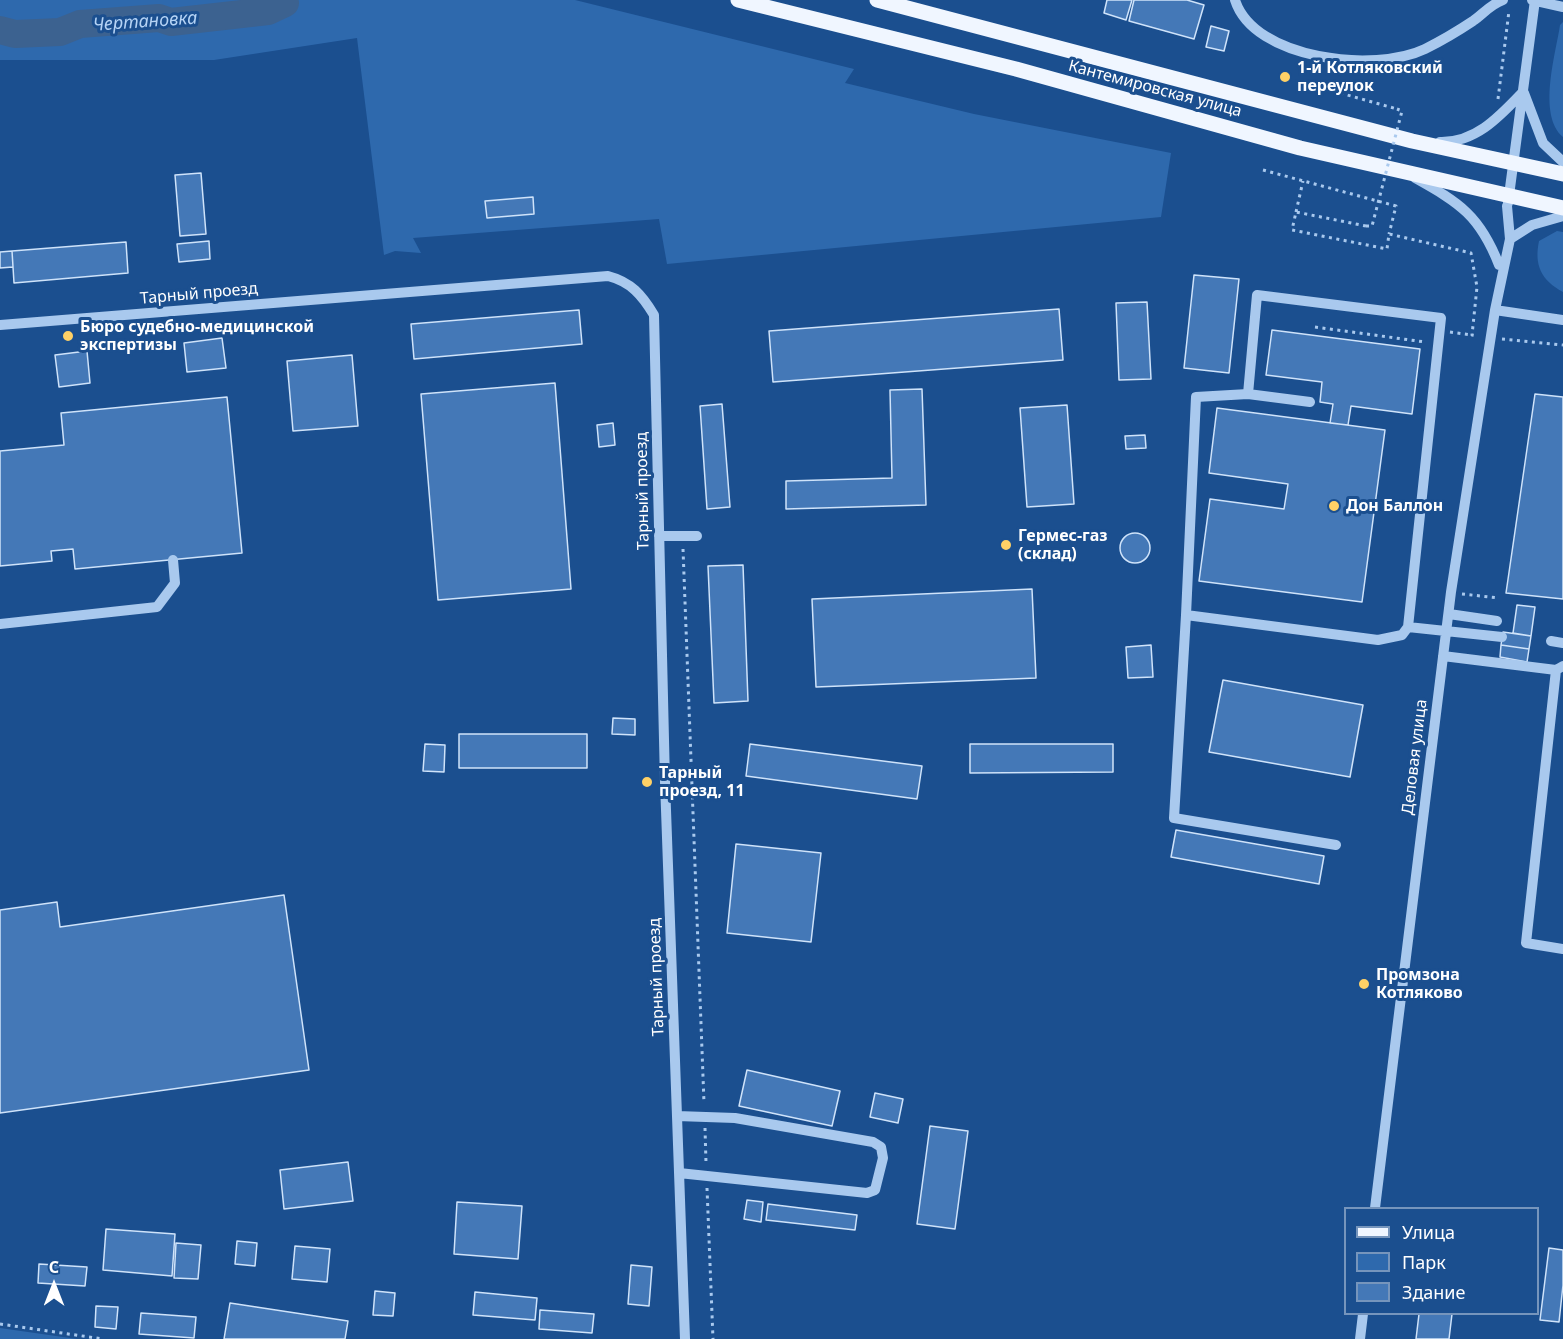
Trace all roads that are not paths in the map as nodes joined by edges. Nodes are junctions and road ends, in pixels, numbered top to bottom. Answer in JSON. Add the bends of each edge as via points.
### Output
{"nodes":[{"id":1,"x":738,"y":0,"type":"edge"},
{"id":2,"x":877,"y":0,"type":"edge"},
{"id":3,"x":1235,"y":0,"type":"edge"},
{"id":4,"x":1503,"y":0,"type":"edge"},
{"id":5,"x":1534,"y":0,"type":"edge"},
{"id":6,"x":1563,"y":6,"type":"edge"},
{"id":7,"x":1523,"y":92,"type":"junction"},
{"id":8,"x":1412,"y":141,"type":"junction"},
{"id":9,"x":1563,"y":162,"type":"edge"},
{"id":10,"x":1513,"y":164,"type":"junction"},
{"id":11,"x":1404,"y":172,"type":"junction"},
{"id":12,"x":1563,"y":174,"type":"edge"},
{"id":13,"x":1508,"y":201,"type":"junction"},
{"id":14,"x":1563,"y":208,"type":"edge"},
{"id":15,"x":1563,"y":216,"type":"edge"},
{"id":16,"x":1510,"y":239,"type":"junction"},
{"id":17,"x":1499,"y":265,"type":"junction"},
{"id":18,"x":1495,"y":310,"type":"junction"},
{"id":19,"x":1563,"y":320,"type":"edge"},
{"id":20,"x":0,"y":325,"type":"edge"},
{"id":21,"x":1248,"y":394,"type":"junction"},
{"id":22,"x":1310,"y":402,"type":"dead end"},
{"id":23,"x":659,"y":536,"type":"junction"},
{"id":24,"x":698,"y":536,"type":"dead end"},
{"id":25,"x":173,"y":560,"type":"dead end"},
{"id":26,"x":1449,"y":614,"type":"junction"},
{"id":27,"x":1186,"y":615,"type":"junction"},
{"id":28,"x":1497,"y":621,"type":"dead end"},
{"id":29,"x":0,"y":624,"type":"edge"},
{"id":30,"x":1408,"y":627,"type":"junction"},
{"id":31,"x":1446,"y":631,"type":"junction"},
{"id":32,"x":1502,"y":637,"type":"dead end"},
{"id":33,"x":1551,"y":641,"type":"dead end"},
{"id":34,"x":1563,"y":643,"type":"edge"},
{"id":35,"x":1443,"y":656,"type":"junction"},
{"id":36,"x":1560,"y":668,"type":"edge"},
{"id":37,"x":1336,"y":845,"type":"dead end"},
{"id":38,"x":1563,"y":949,"type":"edge"},
{"id":39,"x":677,"y":1116,"type":"junction"},
{"id":40,"x":679,"y":1173,"type":"junction"},
{"id":41,"x":1375,"y":1207,"type":"edge"},
{"id":42,"x":1363,"y":1315,"type":"edge"},
{"id":43,"x":685,"y":1339,"type":"edge"},
{"id":44,"x":1360,"y":1339,"type":"edge"}],
"edges":[{"from":1,"to":11,"type":"main road","name":"Кантемировская улица"},
{"from":2,"to":8,"type":"main road","name":"Кантемировская улица"},
{"from":3,"to":4,"type":"street","via":[[1239,12],[1259,32],[1299,52],[1338,60],[1379,61],[1424,50]]},
{"from":5,"to":6,"type":"street"},
{"from":5,"to":7,"type":"street"},
{"from":7,"to":8,"type":"street","via":[[1492,125],[1469,137],[1449,142]]},
{"from":7,"to":9,"type":"street","via":[[1543,143]]},
{"from":7,"to":10,"type":"street"},
{"from":8,"to":10,"type":"main road","name":"Кантемировская улица"},
{"from":10,"to":12,"type":"main road","name":"Кантемировская улица"},
{"from":10,"to":13,"type":"street"},
{"from":11,"to":13,"type":"main road","name":"Кантемировская улица"},
{"from":11,"to":17,"type":"street","via":[[1448,197],[1475,219],[1489,239]]},
{"from":13,"to":14,"type":"main road","name":"Кантемировская улица"},
{"from":13,"to":16,"type":"street"},
{"from":13,"to":17,"type":"street"},
{"from":15,"to":16,"type":"street","via":[[1532,225]]},
{"from":16,"to":18,"type":"street"},
{"from":17,"to":18,"type":"street"},
{"from":18,"to":19,"type":"street"},
{"from":18,"to":26,"type":"street","name":"Деловая улица"},
{"from":20,"to":23,"type":"street","name":"Тарный проезд","via":[[608,276],[624,280],[643,296],[654,315]]},
{"from":21,"to":22,"type":"street"},
{"from":21,"to":27,"type":"street","via":[[1196,397]]},
{"from":21,"to":30,"type":"street","via":[[1257,296],[1441,318]]},
{"from":23,"to":24,"type":"street"},
{"from":23,"to":39,"type":"street","name":"Тарный проезд"},
{"from":25,"to":29,"type":"street","via":[[175,583],[157,607]]},
{"from":26,"to":28,"type":"street"},
{"from":26,"to":31,"type":"street","name":"Деловая улица"},
{"from":27,"to":30,"type":"street","via":[[1378,640],[1402,635]]},
{"from":27,"to":37,"type":"street","via":[[1174,818]]},
{"from":30,"to":31,"type":"street"},
{"from":31,"to":32,"type":"street"},
{"from":31,"to":35,"type":"street","name":"Деловая улица"},
{"from":33,"to":34,"type":"street"},
{"from":35,"to":36,"type":"street"},
{"from":35,"to":41,"type":"street","name":"Деловая улица"},
{"from":36,"to":38,"type":"street","via":[[1526,943]]},
{"from":39,"to":40,"type":"street","name":"Тарный проезд"},
{"from":39,"to":40,"type":"street","via":[[735,1118],[873,1142],[881,1147],[883,1158],[875,1190],[867,1193]]},
{"from":40,"to":43,"type":"street","name":"Тарный проезд"},
{"from":42,"to":44,"type":"street"}]}
